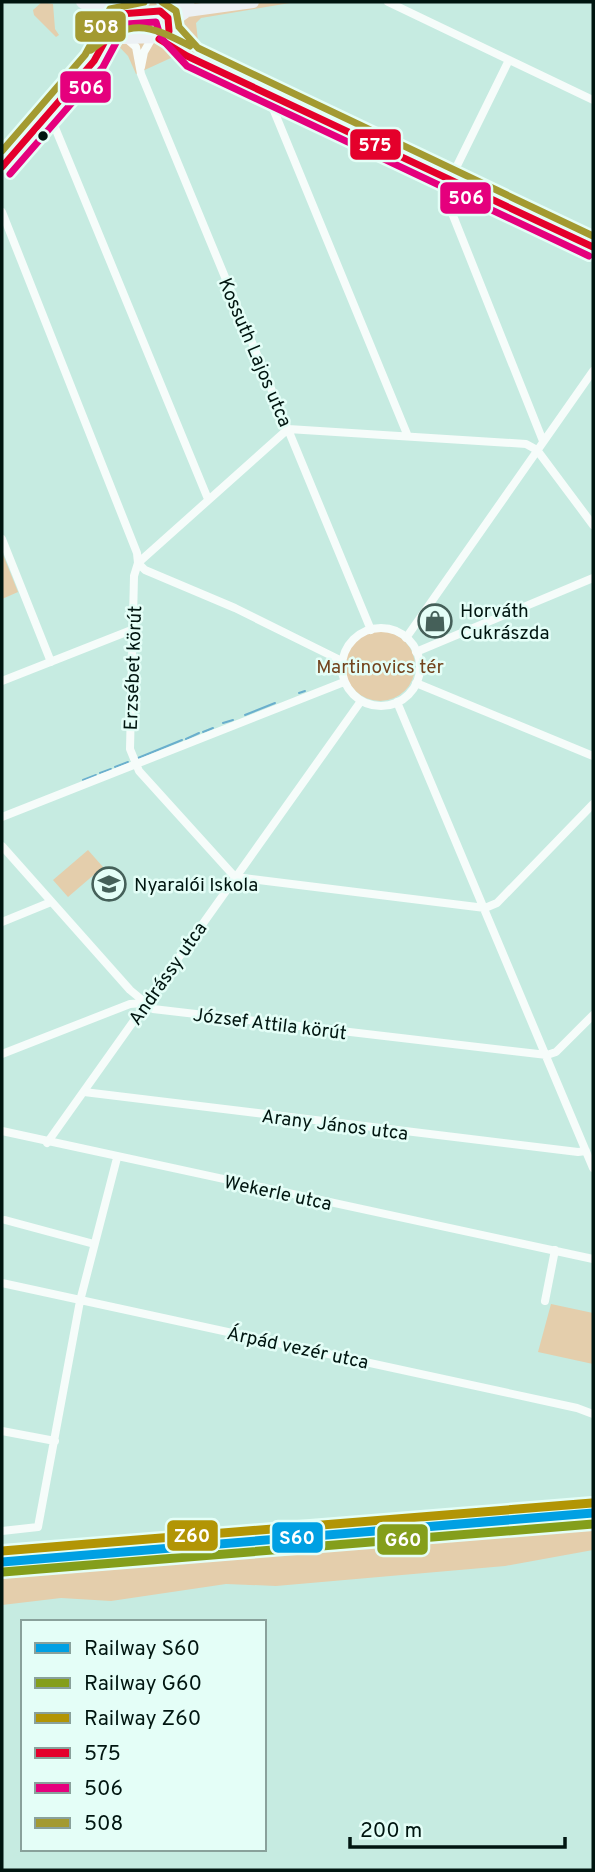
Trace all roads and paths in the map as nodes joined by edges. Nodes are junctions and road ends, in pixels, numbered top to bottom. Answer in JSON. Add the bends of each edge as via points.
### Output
{"nodes":[{"id":1,"x":82,"y":2,"type":"edge"},
{"id":2,"x":91,"y":2,"type":"edge"},
{"id":3,"x":253,"y":2,"type":"edge"},
{"id":4,"x":388,"y":2,"type":"edge"},
{"id":5,"x":210,"y":8,"type":"junction"},
{"id":6,"x":162,"y":12,"type":"junction"},
{"id":7,"x":124,"y":13,"type":"junction"},
{"id":8,"x":163,"y":33,"type":"junction"},
{"id":9,"x":121,"y":35,"type":"junction"},
{"id":10,"x":509,"y":60,"type":"junction"},
{"id":11,"x":141,"y":74,"type":"junction"},
{"id":12,"x":267,"y":94,"type":"junction"},
{"id":13,"x":593,"y":100,"type":"edge"},
{"id":14,"x":49,"y":113,"type":"junction"},
{"id":15,"x":2,"y":167,"type":"edge"},
{"id":16,"x":436,"y":173,"type":"junction"},
{"id":17,"x":450,"y":180,"type":"junction"},
{"id":18,"x":2,"y":212,"type":"edge"},
{"id":19,"x":593,"y":247,"type":"edge"},
{"id":20,"x":593,"y":371,"type":"edge"},
{"id":21,"x":288,"y":429,"type":"junction"},
{"id":22,"x":407,"y":435,"type":"junction"},
{"id":23,"x":543,"y":441,"type":"junction"},
{"id":24,"x":537,"y":450,"type":"junction"},
{"id":25,"x":208,"y":499,"type":"junction"},
{"id":26,"x":593,"y":525,"type":"edge"},
{"id":27,"x":2,"y":538,"type":"edge"},
{"id":28,"x":138,"y":563,"type":"junction"},
{"id":29,"x":593,"y":578,"type":"edge"},
{"id":30,"x":134,"y":629,"type":"junction"},
{"id":31,"x":371,"y":630,"type":"junction"},
{"id":32,"x":406,"y":638,"type":"junction"},
{"id":33,"x":416,"y":652,"type":"junction"},
{"id":34,"x":342,"y":661,"type":"junction"},
{"id":35,"x":51,"y":662,"type":"junction"},
{"id":36,"x":2,"y":681,"type":"edge"},
{"id":37,"x":344,"y":682,"type":"junction"},
{"id":38,"x":416,"y":683,"type":"junction"},
{"id":39,"x":361,"y":701,"type":"junction"},
{"id":40,"x":397,"y":702,"type":"junction"},
{"id":41,"x":593,"y":756,"type":"edge"},
{"id":42,"x":134,"y":765,"type":"junction"},
{"id":43,"x":593,"y":804,"type":"edge"},
{"id":44,"x":2,"y":817,"type":"edge"},
{"id":45,"x":2,"y":846,"type":"edge"},
{"id":46,"x":235,"y":877,"type":"junction"},
{"id":47,"x":51,"y":902,"type":"junction"},
{"id":48,"x":485,"y":908,"type":"junction"},
{"id":49,"x":2,"y":922,"type":"edge"},
{"id":50,"x":144,"y":1003,"type":"junction"},
{"id":51,"x":593,"y":1014,"type":"edge"},
{"id":52,"x":2,"y":1054,"type":"edge"},
{"id":53,"x":547,"y":1055,"type":"junction"},
{"id":54,"x":84,"y":1092,"type":"junction"},
{"id":55,"x":2,"y":1131,"type":"edge"},
{"id":56,"x":47,"y":1143,"type":"junction"},
{"id":57,"x":586,"y":1151,"type":"junction"},
{"id":58,"x":117,"y":1158,"type":"junction"},
{"id":59,"x":593,"y":1168,"type":"edge"},
{"id":60,"x":5,"y":1220,"type":"dead end"},
{"id":61,"x":94,"y":1244,"type":"junction"},
{"id":62,"x":555,"y":1250,"type":"junction"},
{"id":63,"x":593,"y":1259,"type":"edge"},
{"id":64,"x":2,"y":1283,"type":"edge"},
{"id":65,"x":80,"y":1301,"type":"junction"},
{"id":66,"x":545,"y":1301,"type":"dead end"},
{"id":67,"x":593,"y":1414,"type":"edge"},
{"id":68,"x":2,"y":1431,"type":"edge"},
{"id":69,"x":55,"y":1441,"type":"junction"},
{"id":70,"x":2,"y":1531,"type":"edge"}],
"edges":[{"from":1,"to":9,"type":"main road"},
{"from":2,"to":7,"type":"main road"},
{"from":3,"to":5,"type":"main road"},
{"from":4,"to":10,"type":"street"},
{"from":5,"to":6,"type":"main road","via":[[187,5]]},
{"from":5,"to":8,"type":"main road","via":[[182,13]]},
{"from":6,"to":7,"type":"main road"},
{"from":6,"to":8,"type":"main road","via":[[168,18]]},
{"from":7,"to":9,"type":"main road","via":[[115,19]]},
{"from":8,"to":9,"type":"main road"},
{"from":8,"to":11,"type":"street","via":[[142,60]]},
{"from":8,"to":12,"type":"main road","via":[[191,57]]},
{"from":9,"to":11,"type":"street","name":"Kossuth Lajos utca","via":[[136,47]]},
{"from":9,"to":14,"type":"main road"},
{"from":10,"to":13,"type":"street"},
{"from":10,"to":17,"type":"street"},
{"from":11,"to":21,"type":"street","name":"Kossuth Lajos utca"},
{"from":12,"to":16,"type":"main road"},
{"from":12,"to":22,"type":"street"},
{"from":14,"to":15,"type":"main road"},
{"from":14,"to":25,"type":"street"},
{"from":16,"to":17,"type":"main road"},
{"from":16,"to":23,"type":"street"},
{"from":17,"to":19,"type":"main road"},
{"from":18,"to":28,"type":"street"},
{"from":20,"to":23,"type":"street"},
{"from":21,"to":22,"type":"street"},
{"from":21,"to":25,"type":"street"},
{"from":21,"to":31,"type":"street","name":"Kossuth Lajos utca"},
{"from":22,"to":24,"type":"street","via":[[526,443]]},
{"from":23,"to":24,"type":"street"},
{"from":24,"to":26,"type":"street"},
{"from":24,"to":32,"type":"street"},
{"from":25,"to":28,"type":"street"},
{"from":27,"to":35,"type":"street"},
{"from":28,"to":30,"type":"street","name":"Erzsébet körút"},
{"from":28,"to":34,"type":"street"},
{"from":29,"to":33,"type":"street"},
{"from":30,"to":35,"type":"street"},
{"from":30,"to":42,"type":"street","name":"Erzsébet körút","via":[[130,749]]},
{"from":31,"to":32,"type":"street","via":[[395,631]]},
{"from":31,"to":34,"type":"street","via":[[352,641]]},
{"from":32,"to":33,"type":"street"},
{"from":33,"to":38,"type":"street"},
{"from":34,"to":37,"type":"street"},
{"from":35,"to":36,"type":"street"},
{"from":37,"to":39,"type":"street"},
{"from":37,"to":42,"type":"street"},
{"from":38,"to":40,"type":"street"},
{"from":38,"to":41,"type":"street"},
{"from":39,"to":40,"type":"street","via":[[385,706]]},
{"from":39,"to":46,"type":"street","name":"Andrássy utca"},
{"from":40,"to":48,"type":"street"},
{"from":42,"to":44,"type":"street"},
{"from":42,"to":46,"type":"street"},
{"from":43,"to":48,"type":"street","via":[[497,903]]},
{"from":45,"to":47,"type":"street"},
{"from":46,"to":48,"type":"street"},
{"from":46,"to":50,"type":"street","name":"Andrássy utca"},
{"from":47,"to":49,"type":"street"},
{"from":47,"to":50,"type":"street"},
{"from":48,"to":53,"type":"street"},
{"from":50,"to":52,"type":"street","via":[[130,1003]]},
{"from":50,"to":53,"type":"street","name":"József Attila körút","via":[[153,1009]]},
{"from":50,"to":54,"type":"street","name":"Andrássy utca"},
{"from":51,"to":53,"type":"street","via":[[556,1052]]},
{"from":53,"to":57,"type":"street"},
{"from":54,"to":56,"type":"street","name":"Andrássy utca"},
{"from":54,"to":57,"type":"street","name":"Arany János utca"},
{"from":55,"to":56,"type":"street","name":"Wekerle utca"},
{"from":56,"to":58,"type":"street","name":"Wekerle utca"},
{"from":57,"to":59,"type":"street"},
{"from":58,"to":61,"type":"street"},
{"from":58,"to":62,"type":"street","name":"Wekerle utca"},
{"from":60,"to":61,"type":"street"},
{"from":61,"to":65,"type":"street"},
{"from":62,"to":63,"type":"street","name":"Wekerle utca"},
{"from":62,"to":66,"type":"street"},
{"from":64,"to":65,"type":"street","name":"Árpád vezér utca"},
{"from":65,"to":67,"type":"street","name":"Árpád vezér utca"},
{"from":65,"to":69,"type":"street"},
{"from":68,"to":69,"type":"street"},
{"from":69,"to":70,"type":"street","via":[[37,1527]]}]}
